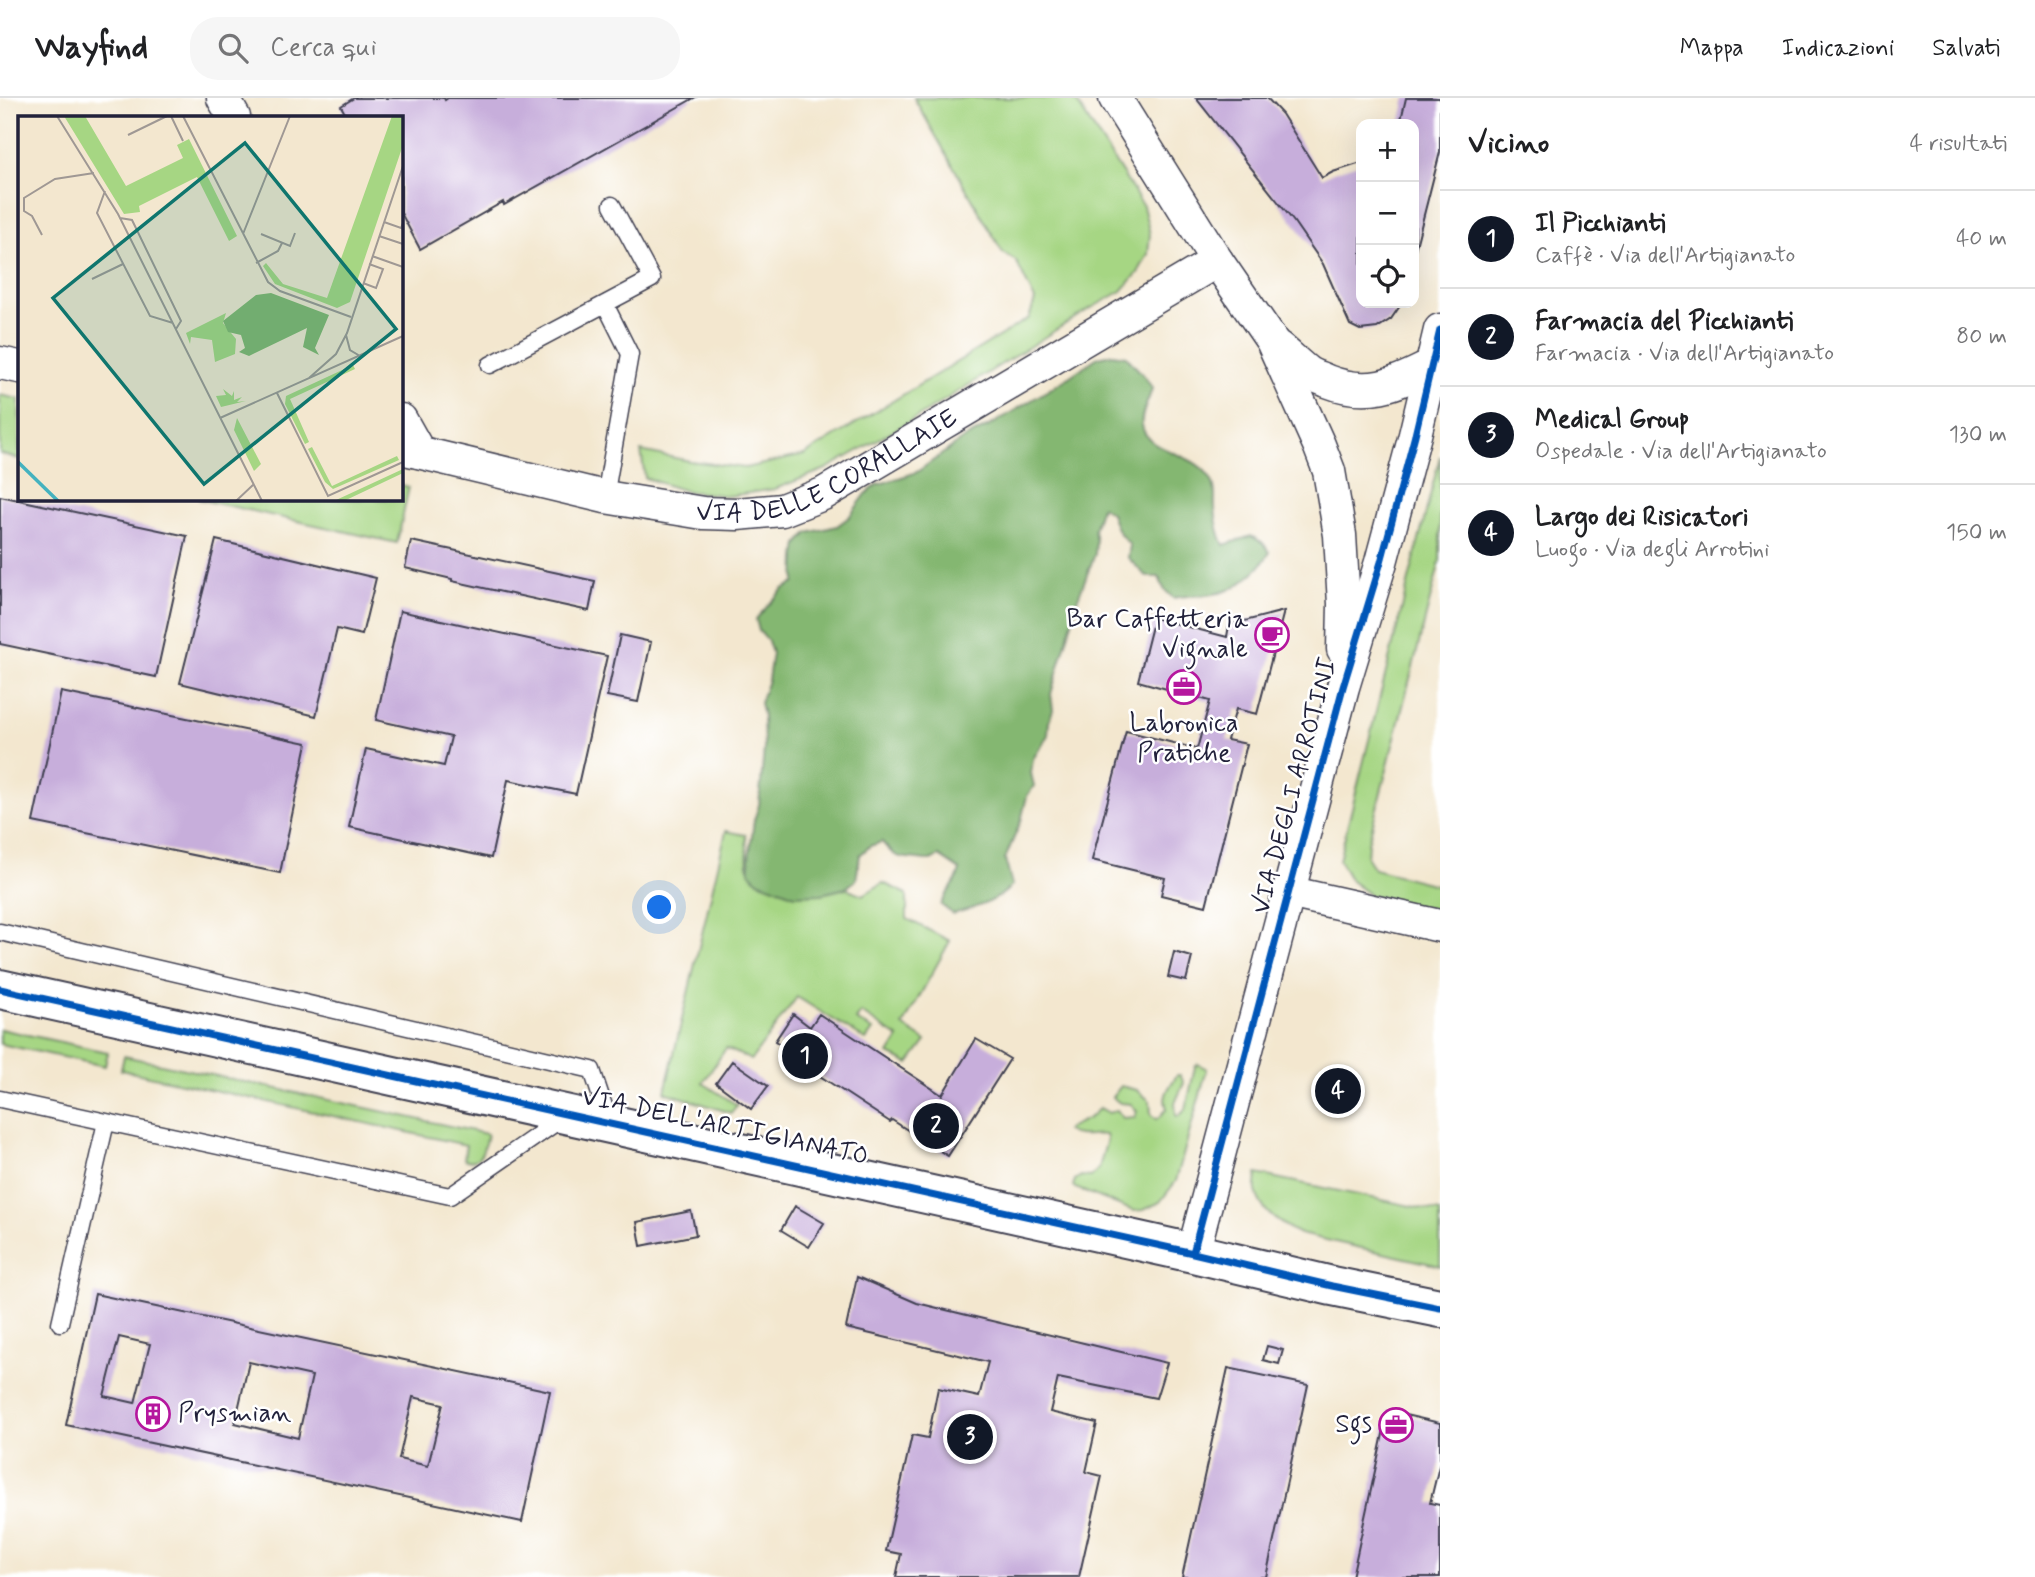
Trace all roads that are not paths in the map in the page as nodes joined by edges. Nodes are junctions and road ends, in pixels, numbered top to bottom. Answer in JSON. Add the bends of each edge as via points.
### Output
{"nodes":[{"id":1,"x":223,"y":98,"type":"edge"},
{"id":2,"x":1115,"y":98,"type":"edge"},
{"id":3,"x":233,"y":116,"type":"edge"},
{"id":4,"x":612,"y":205,"type":"dead end"},
{"id":5,"x":1217,"y":261,"type":"junction"},
{"id":6,"x":605,"y":304,"type":"junction"},
{"id":7,"x":1440,"y":330,"type":"edge"},
{"id":8,"x":1272,"y":341,"type":"junction"},
{"id":9,"x":0,"y":363,"type":"edge"},
{"id":10,"x":490,"y":365,"type":"dead end"},
{"id":11,"x":1431,"y":366,"type":"junction"},
{"id":12,"x":18,"y":367,"type":"edge"},
{"id":13,"x":402,"y":423,"type":"edge"},
{"id":14,"x":410,"y":450,"type":"edge"},
{"id":15,"x":606,"y":497,"type":"junction"},
{"id":16,"x":1343,"y":687,"type":"junction"},
{"id":17,"x":1288,"y":892,"type":"junction"},
{"id":18,"x":1440,"y":926,"type":"edge"},
{"id":19,"x":0,"y":932,"type":"edge"},
{"id":20,"x":0,"y":989,"type":"edge"},
{"id":21,"x":0,"y":1099,"type":"edge"},
{"id":22,"x":569,"y":1114,"type":"junction"},
{"id":23,"x":106,"y":1122,"type":"junction"},
{"id":24,"x":610,"y":1124,"type":"junction"},
{"id":25,"x":1193,"y":1253,"type":"junction"},
{"id":26,"x":1440,"y":1308,"type":"edge"},
{"id":27,"x":60,"y":1323,"type":"dead end"}],
"edges":[{"from":1,"to":3,"type":"street"},
{"from":2,"to":5,"type":"street"},
{"from":4,"to":6,"type":"lane","via":[[652,279]]},
{"from":5,"to":8,"type":"street"},
{"from":5,"to":15,"type":"street","name":"VIA DELLE CORALLAIE","via":[[823,494],[782,510],[703,513]]},
{"from":6,"to":10,"type":"lane"},
{"from":6,"to":15,"type":"lane","via":[[630,354]]},
{"from":7,"to":11,"type":"street","name":"VIA DEGLI ARROTINI"},
{"from":8,"to":11,"type":"street","via":[[1310,374],[1339,386],[1367,389],[1396,383]]},
{"from":8,"to":16,"type":"street","via":[[1329,471],[1340,535]]},
{"from":9,"to":12,"type":"street"},
{"from":11,"to":16,"type":"street","name":"VIA DEGLI ARROTINI","via":[[1381,562]]},
{"from":13,"to":14,"type":"street"},
{"from":14,"to":15,"type":"street","name":"VIA DELLE CORALLAIE"},
{"from":16,"to":17,"type":"street","name":"VIA DEGLI ARROTINI"},
{"from":17,"to":18,"type":"street"},
{"from":17,"to":25,"type":"street","name":"VIA DEGLI ARROTINI"},
{"from":19,"to":24,"type":"lane","via":[[592,1070]]},
{"from":20,"to":22,"type":"street","name":"VIA DELL'ARTIGIANATO"},
{"from":21,"to":23,"type":"lane"},
{"from":22,"to":23,"type":"lane","via":[[450,1196]]},
{"from":22,"to":24,"type":"street","name":"VIA DELL'ARTIGIANATO"},
{"from":23,"to":27,"type":"lane"},
{"from":24,"to":25,"type":"street","name":"VIA DELL'ARTIGIANATO"},
{"from":25,"to":26,"type":"street","name":"VIA DELL'ARTIGIANATO"}]}
